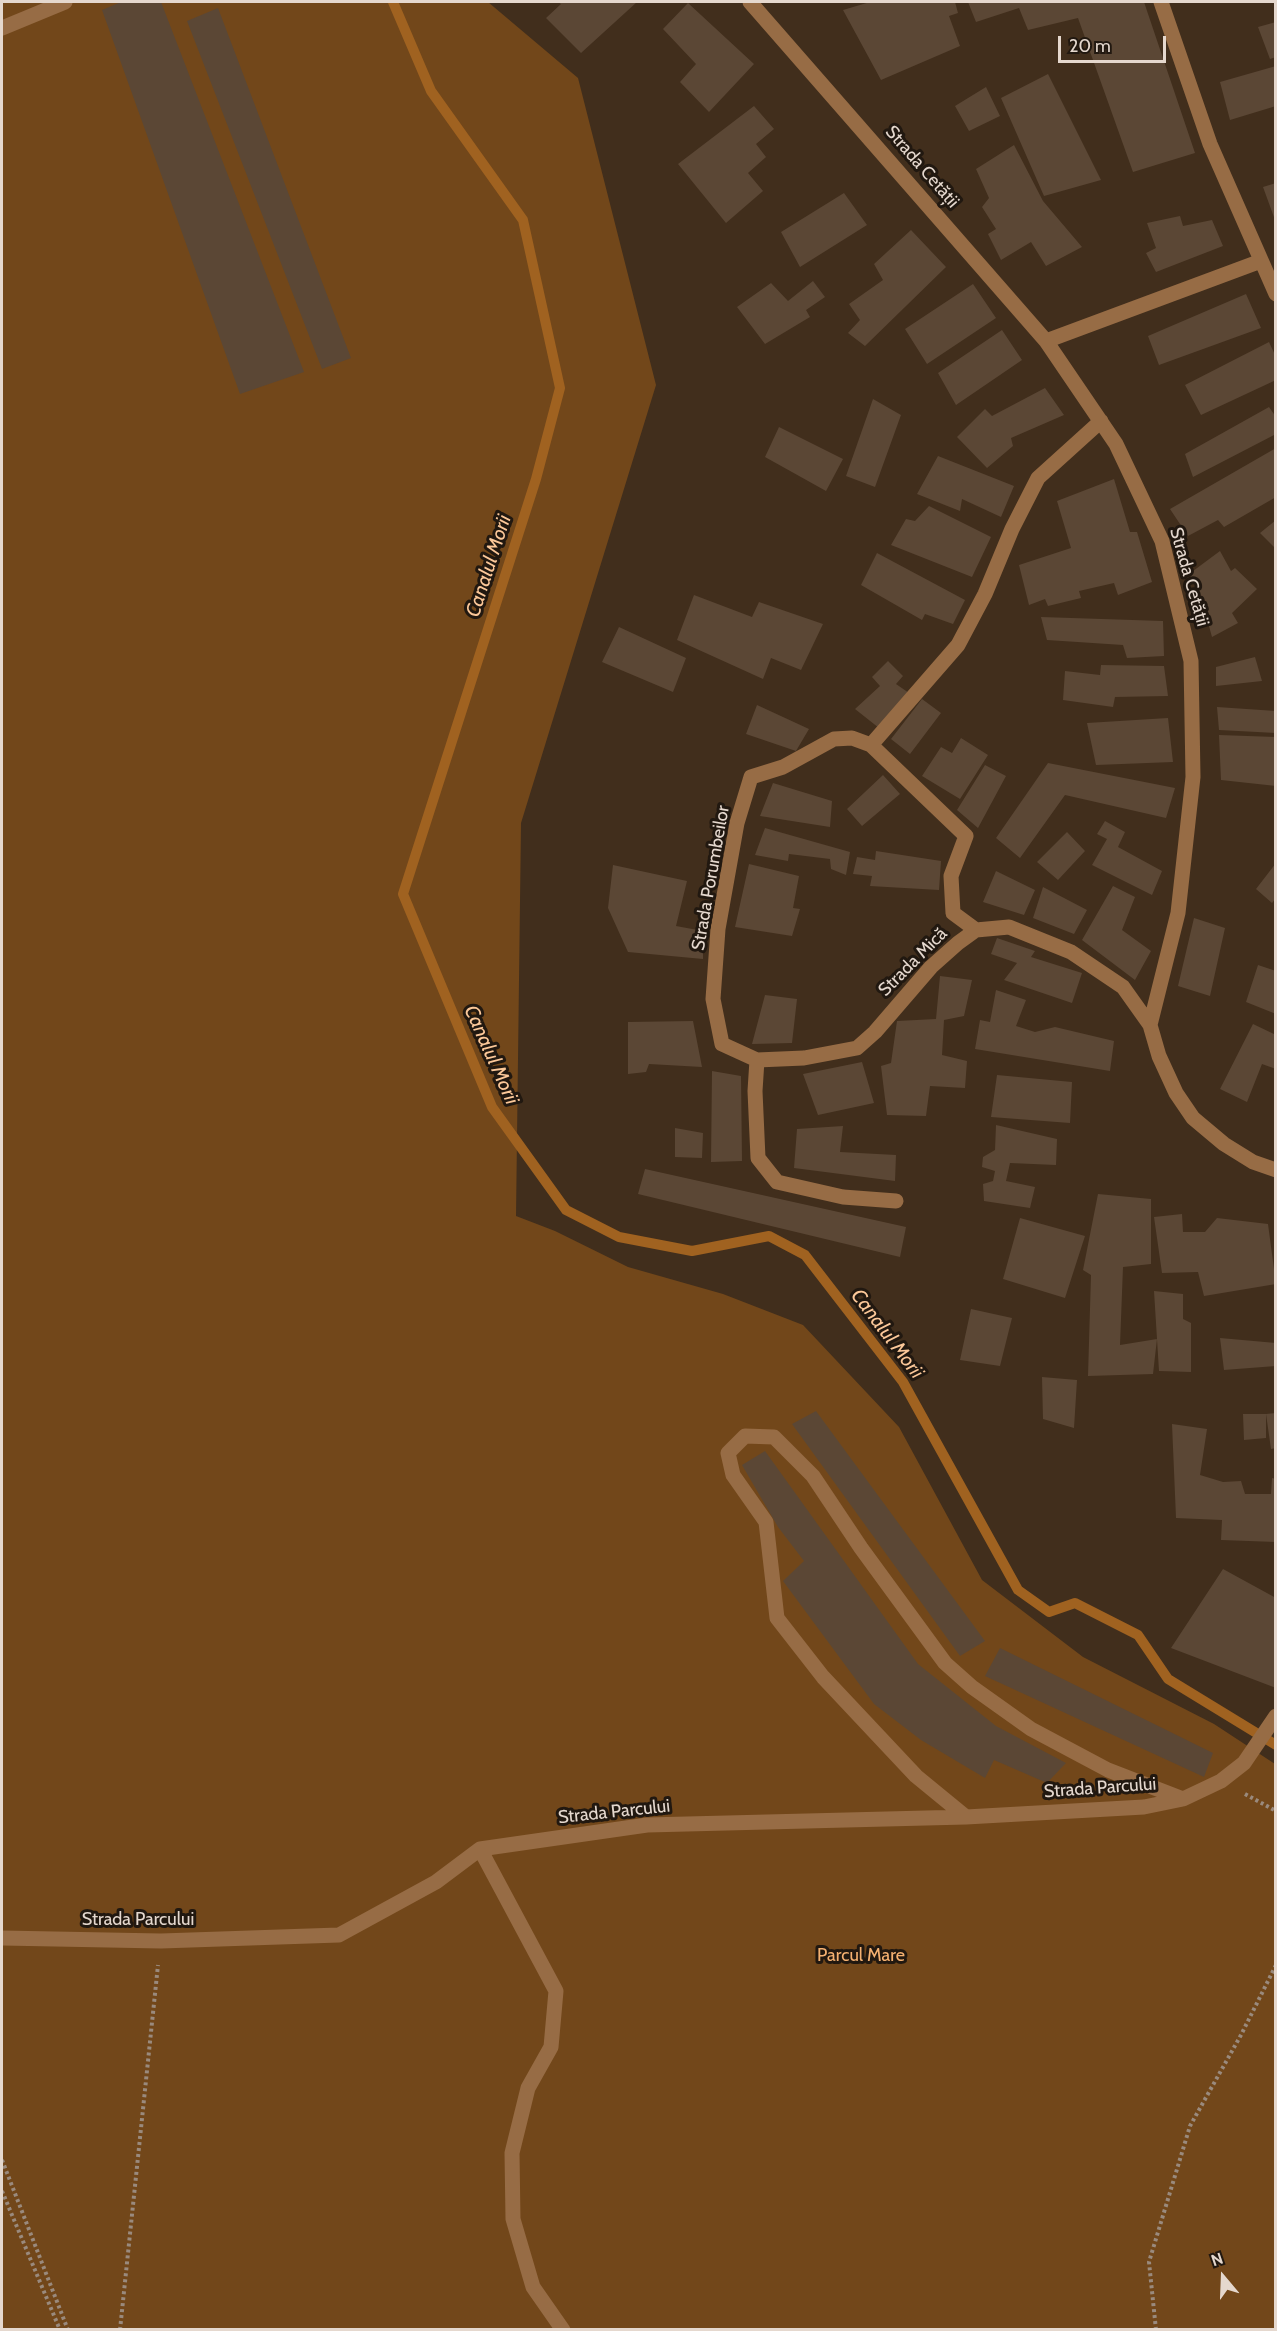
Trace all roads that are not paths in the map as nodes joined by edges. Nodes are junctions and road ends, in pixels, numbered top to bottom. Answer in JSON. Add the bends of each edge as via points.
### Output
{"nodes":[{"id":1,"x":65,"y":2,"type":"edge"},
{"id":2,"x":750,"y":2,"type":"edge"},
{"id":3,"x":1161,"y":2,"type":"edge"},
{"id":4,"x":2,"y":28,"type":"edge"},
{"id":5,"x":1261,"y":261,"type":"junction"},
{"id":6,"x":1275,"y":294,"type":"edge"},
{"id":7,"x":1046,"y":340,"type":"junction"},
{"id":8,"x":1101,"y":421,"type":"junction"},
{"id":9,"x":871,"y":745,"type":"junction"},
{"id":10,"x":976,"y":930,"type":"junction"},
{"id":11,"x":1150,"y":1025,"type":"junction"},
{"id":12,"x":722,"y":1044,"type":"joint"},
{"id":13,"x":757,"y":1060,"type":"junction"},
{"id":14,"x":1275,"y":1170,"type":"edge"},
{"id":15,"x":896,"y":1201,"type":"dead end"},
{"id":16,"x":1275,"y":1716,"type":"edge"},
{"id":17,"x":1183,"y":1799,"type":"junction"},
{"id":18,"x":966,"y":1817,"type":"junction"},
{"id":19,"x":480,"y":1849,"type":"junction"},
{"id":20,"x":2,"y":1938,"type":"edge"},
{"id":21,"x":563,"y":2330,"type":"edge"}],
"edges":[{"from":1,"to":4,"type":"street"},
{"from":2,"to":7,"type":"street","name":"Strada Cetății"},
{"from":3,"to":5,"type":"street","via":[[1210,144]]},
{"from":5,"to":6,"type":"street"},
{"from":5,"to":7,"type":"street"},
{"from":7,"to":8,"type":"street","name":"Strada Cetății"},
{"from":8,"to":9,"type":"street","via":[[1038,478],[958,645]]},
{"from":8,"to":11,"type":"street","name":"Strada Cetății","via":[[1116,444],[1161,541],[1191,661],[1193,777],[1178,913]]},
{"from":9,"to":10,"type":"street","via":[[966,836],[951,876],[953,913]]},
{"from":9,"to":12,"type":"street","name":"Strada Porumbeilor","via":[[852,738],[834,739],[807,755],[752,777],[737,823],[718,928],[713,999]]},
{"from":10,"to":11,"type":"street","name":"Strada Mică","via":[[1009,927],[1071,952],[1123,987]]},
{"from":10,"to":13,"type":"street","name":"Strada Mică","via":[[931,967],[857,1048],[804,1058]]},
{"from":11,"to":14,"type":"street","via":[[1176,1093],[1193,1118],[1224,1144]]},
{"from":12,"to":13,"type":"street","name":"Strada Mică"},
{"from":13,"to":15,"type":"street","via":[[758,1158],[777,1182],[843,1197]]},
{"from":16,"to":17,"type":"street","name":"Strada Parcului","via":[[1244,1763],[1221,1781]]},
{"from":17,"to":18,"type":"street","name":"Strada Parcului","via":[[1144,1807]]},
{"from":17,"to":18,"type":"street","via":[[1108,1770],[1031,1729],[972,1687],[945,1663],[813,1476],[774,1437],[745,1436],[728,1453],[733,1475],[766,1522],[777,1618],[824,1677],[916,1776]]},
{"from":18,"to":19,"type":"street","name":"Strada Parcului","via":[[647,1825]]},
{"from":19,"to":20,"type":"street","name":"Strada Parcului","via":[[436,1882],[339,1935],[161,1941]]},
{"from":19,"to":21,"type":"street","via":[[556,1991],[551,2047],[528,2088],[512,2152],[513,2218],[533,2287]]}]}
